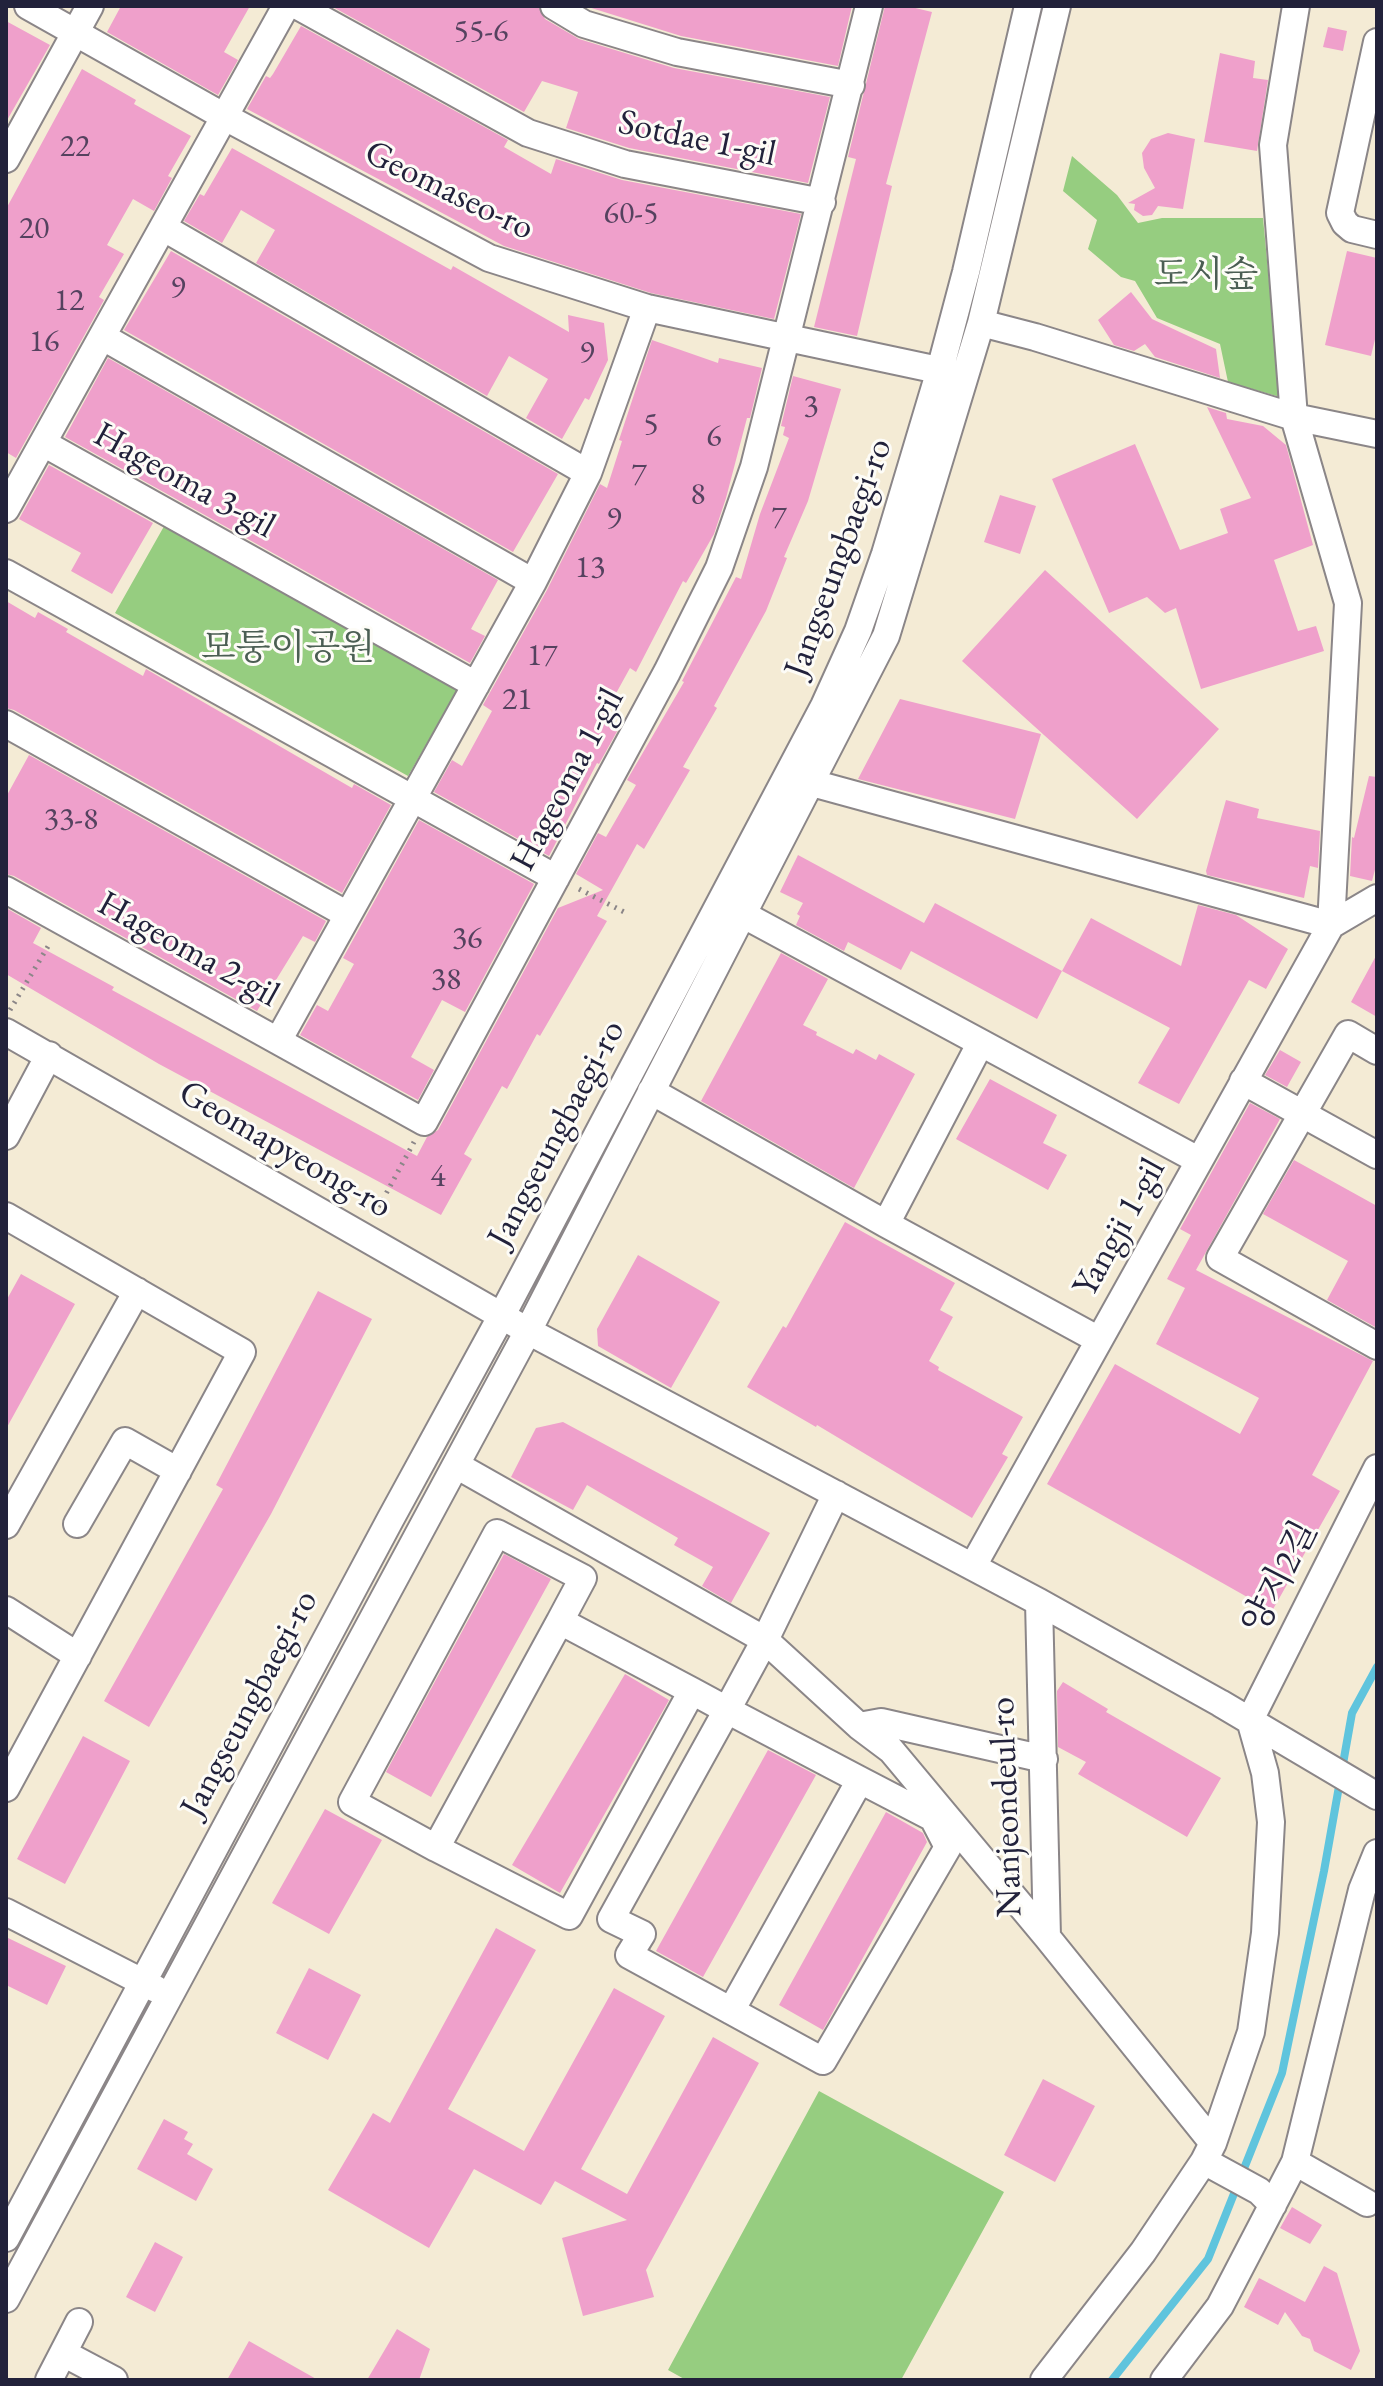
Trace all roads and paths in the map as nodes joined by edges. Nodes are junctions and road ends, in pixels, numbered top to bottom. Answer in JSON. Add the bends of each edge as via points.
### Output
{"nodes":[{"id":1,"x":28,"y":6,"type":"edge"},
{"id":2,"x":90,"y":6,"type":"edge"},
{"id":3,"x":286,"y":6,"type":"edge"},
{"id":4,"x":298,"y":6,"type":"edge"},
{"id":5,"x":554,"y":6,"type":"edge"},
{"id":6,"x":869,"y":6,"type":"edge"},
{"id":7,"x":1028,"y":6,"type":"edge"},
{"id":8,"x":1057,"y":6,"type":"edge"},
{"id":9,"x":1296,"y":6,"type":"edge"},
{"id":10,"x":75,"y":33,"type":"junction"},
{"id":11,"x":1377,"y":42,"type":"edge"},
{"id":12,"x":851,"y":85,"type":"junction"},
{"id":13,"x":225,"y":117,"type":"junction"},
{"id":14,"x":6,"y":159,"type":"edge"},
{"id":15,"x":822,"y":202,"type":"junction"},
{"id":16,"x":164,"y":228,"type":"junction"},
{"id":17,"x":1377,"y":235,"type":"edge"},
{"id":18,"x":647,"y":308,"type":"junction"},
{"id":19,"x":981,"y":323,"type":"junction"},
{"id":20,"x":103,"y":337,"type":"junction"},
{"id":21,"x":788,"y":338,"type":"junction"},
{"id":22,"x":940,"y":370,"type":"junction"},
{"id":23,"x":966,"y":376,"type":"junction"},
{"id":24,"x":1294,"y":417,"type":"junction"},
{"id":25,"x":1377,"y":434,"type":"edge"},
{"id":26,"x":43,"y":443,"type":"junction"},
{"id":27,"x":588,"y":473,"type":"junction"},
{"id":28,"x":6,"y":509,"type":"edge"},
{"id":29,"x":6,"y":573,"type":"edge"},
{"id":30,"x":533,"y":582,"type":"junction"},
{"id":31,"x":476,"y":685,"type":"junction"},
{"id":32,"x":6,"y":724,"type":"edge"},
{"id":33,"x":812,"y":783,"type":"junction"},
{"id":34,"x":413,"y":798,"type":"junction"},
{"id":35,"x":556,"y":878,"type":"junction"},
{"id":36,"x":6,"y":890,"type":"edge"},
{"id":37,"x":1377,"y":898,"type":"edge"},
{"id":38,"x":626,"y":913,"type":"dead end"},
{"id":39,"x":348,"y":915,"type":"junction"},
{"id":40,"x":744,"y":915,"type":"junction"},
{"id":41,"x":63,"y":921,"type":"junction"},
{"id":42,"x":1331,"y":925,"type":"junction"},
{"id":43,"x":6,"y":1016,"type":"edge"},
{"id":44,"x":6,"y":1032,"type":"edge"},
{"id":45,"x":278,"y":1041,"type":"junction"},
{"id":46,"x":980,"y":1044,"type":"junction"},
{"id":47,"x":1377,"y":1051,"type":"edge"},
{"id":48,"x":49,"y":1055,"type":"junction"},
{"id":49,"x":1243,"y":1081,"type":"junction"},
{"id":50,"x":651,"y":1091,"type":"junction"},
{"id":51,"x":1303,"y":1113,"type":"junction"},
{"id":52,"x":424,"y":1122,"type":"junction"},
{"id":53,"x":6,"y":1136,"type":"edge"},
{"id":54,"x":1377,"y":1155,"type":"edge"},
{"id":55,"x":1198,"y":1160,"type":"junction"},
{"id":56,"x":6,"y":1216,"type":"edge"},
{"id":57,"x":886,"y":1224,"type":"junction"},
{"id":58,"x":364,"y":1237,"type":"junction"},
{"id":59,"x":137,"y":1291,"type":"junction"},
{"id":60,"x":502,"y":1315,"type":"junction"},
{"id":61,"x":528,"y":1331,"type":"junction"},
{"id":62,"x":1099,"y":1340,"type":"junction"},
{"id":63,"x":1377,"y":1346,"type":"edge"},
{"id":64,"x":456,"y":1465,"type":"junction"},
{"id":65,"x":1377,"y":1468,"type":"edge"},
{"id":66,"x":178,"y":1471,"type":"junction"},
{"id":67,"x":836,"y":1494,"type":"junction"},
{"id":68,"x":77,"y":1524,"type":"dead end"},
{"id":69,"x":6,"y":1525,"type":"edge"},
{"id":70,"x":973,"y":1566,"type":"junction"},
{"id":71,"x":1039,"y":1602,"type":"junction"},
{"id":72,"x":6,"y":1610,"type":"edge"},
{"id":73,"x":560,"y":1621,"type":"junction"},
{"id":74,"x":765,"y":1640,"type":"junction"},
{"id":75,"x":78,"y":1656,"type":"junction"},
{"id":76,"x":692,"y":1691,"type":"junction"},
{"id":77,"x":727,"y":1710,"type":"junction"},
{"id":78,"x":859,"y":1726,"type":"junction"},
{"id":79,"x":1261,"y":1728,"type":"junction"},
{"id":80,"x":1044,"y":1759,"type":"junction"},
{"id":81,"x":860,"y":1780,"type":"junction"},
{"id":82,"x":6,"y":1788,"type":"edge"},
{"id":83,"x":1377,"y":1796,"type":"edge"},
{"id":84,"x":436,"y":1848,"type":"junction"},
{"id":85,"x":1377,"y":1853,"type":"edge"},
{"id":86,"x":6,"y":1912,"type":"edge"},
{"id":87,"x":1047,"y":1937,"type":"junction"},
{"id":88,"x":143,"y":1981,"type":"junction"},
{"id":89,"x":170,"y":1996,"type":"junction"},
{"id":90,"x":731,"y":2011,"type":"junction"},
{"id":91,"x":1214,"y":2158,"type":"junction"},
{"id":92,"x":1295,"y":2162,"type":"junction"},
{"id":93,"x":1266,"y":2198,"type":"junction"},
{"id":94,"x":1367,"y":2203,"type":"dead end"},
{"id":95,"x":6,"y":2238,"type":"edge"},
{"id":96,"x":6,"y":2299,"type":"edge"},
{"id":97,"x":79,"y":2322,"type":"dead end"},
{"id":98,"x":63,"y":2353,"type":"junction"},
{"id":99,"x":49,"y":2380,"type":"edge"},
{"id":100,"x":114,"y":2380,"type":"edge"},
{"id":101,"x":1044,"y":2380,"type":"edge"},
{"id":102,"x":1164,"y":2380,"type":"edge"}],
"edges":[{"from":1,"to":10,"type":"street","name":"Geomaseo-ro"},
{"from":2,"to":10,"type":"street"},
{"from":3,"to":13,"type":"street","name":"Hageoma 3-gil"},
{"from":4,"to":15,"type":"street","name":"Sotdae 1-gil","via":[[528,133],[625,164]]},
{"from":5,"to":12,"type":"street","via":[[584,24],[677,52]]},
{"from":6,"to":12,"type":"street"},
{"from":7,"to":22,"type":"street","name":"Jangseungbaegi-ro"},
{"from":8,"to":19,"type":"street","name":"Jangseungbaegi-ro"},
{"from":9,"to":24,"type":"street","name":"Yangji 1-gil","via":[[1273,145]]},
{"from":10,"to":13,"type":"street","name":"Geomaseo-ro"},
{"from":10,"to":14,"type":"street"},
{"from":11,"to":17,"type":"street","via":[[1340,213],[1352,229]]},
{"from":12,"to":15,"type":"street"},
{"from":13,"to":16,"type":"street","name":"Hageoma 3-gil"},
{"from":13,"to":18,"type":"street","name":"Geomaseo-ro","via":[[489,258]]},
{"from":15,"to":21,"type":"street"},
{"from":16,"to":20,"type":"street","name":"Hageoma 3-gil"},
{"from":16,"to":27,"type":"street"},
{"from":18,"to":21,"type":"street","name":"Geomaseo-ro"},
{"from":18,"to":27,"type":"street","name":"Hageoma 2-gil"},
{"from":19,"to":23,"type":"street","name":"Jangseungbaegi-ro"},
{"from":19,"to":24,"type":"street"},
{"from":20,"to":26,"type":"street","name":"Hageoma 3-gil"},
{"from":20,"to":30,"type":"street"},
{"from":21,"to":22,"type":"street","name":"Geomaseo-ro"},
{"from":21,"to":35,"type":"street","name":"Hageoma 1-gil","via":[[754,467],[719,568]]},
{"from":22,"to":23,"type":"street","name":"Geomaseo-ro"},
{"from":22,"to":60,"type":"street","name":"Jangseungbaegi-ro","via":[[867,606],[824,706]]},
{"from":23,"to":33,"type":"street","name":"Jangseungbaegi-ro","via":[[886,636]]},
{"from":24,"to":25,"type":"street"},
{"from":24,"to":42,"type":"street","name":"Yangji 1-gil","via":[[1348,603]]},
{"from":26,"to":28,"type":"street","name":"Hageoma 3-gil"},
{"from":26,"to":31,"type":"street","name":"Hageoma 3-gil"},
{"from":27,"to":30,"type":"street","name":"Hageoma 2-gil"},
{"from":29,"to":34,"type":"street"},
{"from":30,"to":31,"type":"street","name":"Hageoma 2-gil"},
{"from":31,"to":34,"type":"street","name":"Hageoma 2-gil"},
{"from":32,"to":39,"type":"street"},
{"from":33,"to":40,"type":"street","name":"Jangseungbaegi-ro"},
{"from":33,"to":42,"type":"street"},
{"from":34,"to":35,"type":"street"},
{"from":34,"to":39,"type":"street","name":"Hageoma 2-gil"},
{"from":35,"to":38,"type":"path"},
{"from":35,"to":52,"type":"street","name":"Hageoma 1-gil"},
{"from":36,"to":41,"type":"street"},
{"from":37,"to":42,"type":"street"},
{"from":39,"to":45,"type":"street","name":"Hageoma 2-gil"},
{"from":40,"to":46,"type":"street"},
{"from":40,"to":50,"type":"street","name":"Jangseungbaegi-ro"},
{"from":41,"to":43,"type":"path"},
{"from":41,"to":45,"type":"street","name":"Hageoma 2-gil"},
{"from":42,"to":49,"type":"street","name":"Yangji 1-gil"},
{"from":44,"to":48,"type":"street","name":"Geomapyeong-ro"},
{"from":45,"to":52,"type":"street"},
{"from":46,"to":55,"type":"street"},
{"from":46,"to":57,"type":"street"},
{"from":47,"to":51,"type":"street","via":[[1348,1034]]},
{"from":48,"to":53,"type":"street"},
{"from":48,"to":58,"type":"street","name":"Geomapyeong-ro"},
{"from":49,"to":51,"type":"street"},
{"from":49,"to":55,"type":"street","name":"Yangji 1-gil"},
{"from":50,"to":57,"type":"street","name":"Jangseungbaegi-ro"},
{"from":50,"to":61,"type":"street","name":"Jangseungbaegi-ro"},
{"from":51,"to":54,"type":"street"},
{"from":51,"to":63,"type":"street","via":[[1220,1258]]},
{"from":52,"to":58,"type":"path"},
{"from":55,"to":62,"type":"street","name":"Yangji 1-gil"},
{"from":56,"to":59,"type":"street"},
{"from":57,"to":62,"type":"street","name":"Jangseungbaegi-ro"},
{"from":58,"to":60,"type":"street","name":"Geomapyeong-ro"},
{"from":59,"to":66,"type":"street","via":[[242,1352]]},
{"from":59,"to":69,"type":"street"},
{"from":60,"to":61,"type":"street","name":"Geomapyeong-ro"},
{"from":60,"to":88,"type":"street","name":"Jangseungbaegi-ro"},
{"from":61,"to":64,"type":"street","name":"Jangseungbaegi-ro"},
{"from":61,"to":67,"type":"street"},
{"from":62,"to":70,"type":"street","name":"Yangji 1-gil"},
{"from":64,"to":74,"type":"street"},
{"from":64,"to":89,"type":"street","name":"Jangseungbaegi-ro"},
{"from":65,"to":79,"type":"street","name":"양지2길"},
{"from":66,"to":68,"type":"street","via":[[125,1441]]},
{"from":66,"to":75,"type":"street"},
{"from":67,"to":70,"type":"street"},
{"from":67,"to":74,"type":"street"},
{"from":70,"to":71,"type":"street"},
{"from":71,"to":79,"type":"street"},
{"from":71,"to":80,"type":"street","name":"Nanjeondeul-ro"},
{"from":72,"to":75,"type":"street"},
{"from":73,"to":76,"type":"street"},
{"from":73,"to":84,"type":"street"},
{"from":73,"to":84,"type":"street","via":[[583,1578],[497,1533],[352,1802]]},
{"from":74,"to":77,"type":"street"},
{"from":74,"to":78,"type":"street"},
{"from":75,"to":82,"type":"street"},
{"from":76,"to":77,"type":"street"},
{"from":76,"to":84,"type":"street","via":[[569,1916]]},
{"from":77,"to":81,"type":"street"},
{"from":77,"to":90,"type":"street","via":[[611,1919],[642,1934],[629,1955]]},
{"from":78,"to":80,"type":"street","via":[[881,1722]]},
{"from":78,"to":87,"type":"street","via":[[891,1750]]},
{"from":79,"to":83,"type":"street"},
{"from":79,"to":91,"type":"street","via":[[1271,1822],[1265,1933],[1251,2032]]},
{"from":80,"to":87,"type":"street","name":"Nanjeondeul-ro"},
{"from":81,"to":90,"type":"street"},
{"from":81,"to":90,"type":"street","via":[[933,1818],[948,1847],[823,2061]]},
{"from":85,"to":92,"type":"street","via":[[1362,1890]]},
{"from":86,"to":88,"type":"street"},
{"from":87,"to":91,"type":"street","name":"Nanjeondeul-ro"},
{"from":88,"to":89,"type":"street"},
{"from":88,"to":95,"type":"street","name":"Jangseungbaegi-ro"},
{"from":89,"to":96,"type":"street","name":"Jangseungbaegi-ro"},
{"from":91,"to":93,"type":"street"},
{"from":91,"to":101,"type":"street"},
{"from":92,"to":93,"type":"street"},
{"from":92,"to":94,"type":"street"},
{"from":93,"to":102,"type":"street","via":[[1220,2306]]},
{"from":97,"to":98,"type":"street"},
{"from":98,"to":99,"type":"street"},
{"from":98,"to":100,"type":"street"}]}
